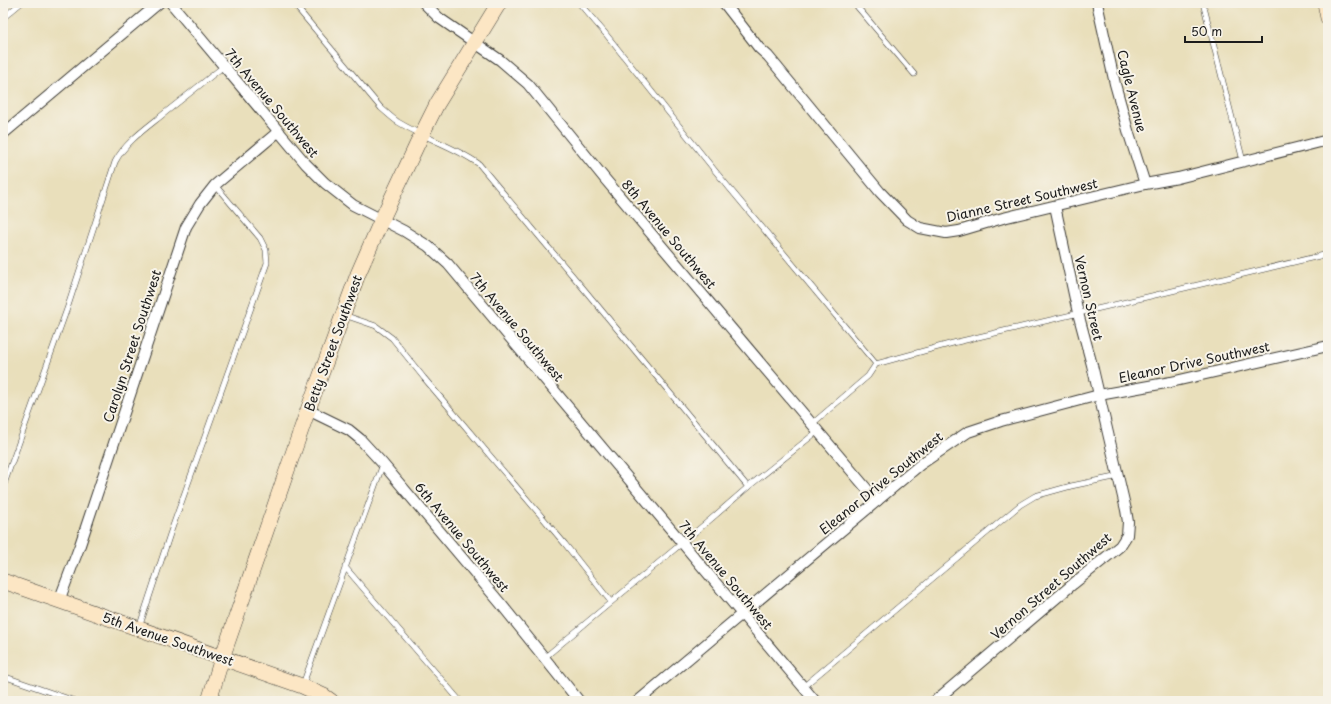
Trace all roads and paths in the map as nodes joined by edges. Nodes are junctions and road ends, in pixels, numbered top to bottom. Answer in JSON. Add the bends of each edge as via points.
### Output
{"nodes":[{"id":1,"x":21,"y":3,"type":"edge"},
{"id":2,"x":159,"y":3,"type":"edge"},
{"id":3,"x":171,"y":3,"type":"edge"},
{"id":4,"x":293,"y":3,"type":"edge"},
{"id":5,"x":424,"y":3,"type":"edge"},
{"id":6,"x":499,"y":3,"type":"edge"},
{"id":7,"x":579,"y":3,"type":"edge"},
{"id":8,"x":724,"y":3,"type":"edge"},
{"id":9,"x":854,"y":3,"type":"edge"},
{"id":10,"x":1097,"y":3,"type":"edge"},
{"id":11,"x":1203,"y":3,"type":"edge"},
{"id":12,"x":1325,"y":3,"type":"edge"},
{"id":13,"x":3,"y":18,"type":"edge"},
{"id":14,"x":1328,"y":18,"type":"edge"},
{"id":15,"x":474,"y":43,"type":"junction"},
{"id":16,"x":224,"y":66,"type":"junction"},
{"id":17,"x":914,"y":74,"type":"dead end"},
{"id":18,"x":279,"y":131,"type":"junction"},
{"id":19,"x":3,"y":134,"type":"edge"},
{"id":20,"x":422,"y":134,"type":"junction"},
{"id":21,"x":1328,"y":140,"type":"edge"},
{"id":22,"x":1243,"y":161,"type":"junction"},
{"id":23,"x":1145,"y":184,"type":"junction"},
{"id":24,"x":215,"y":185,"type":"junction"},
{"id":25,"x":1055,"y":206,"type":"junction"},
{"id":26,"x":382,"y":219,"type":"junction"},
{"id":27,"x":1328,"y":254,"type":"edge"},
{"id":28,"x":1078,"y":313,"type":"junction"},
{"id":29,"x":343,"y":314,"type":"junction"},
{"id":30,"x":1328,"y":346,"type":"edge"},
{"id":31,"x":876,"y":364,"type":"junction"},
{"id":32,"x":1099,"y":395,"type":"junction"},
{"id":33,"x":308,"y":410,"type":"junction"},
{"id":34,"x":815,"y":427,"type":"junction"},
{"id":35,"x":383,"y":464,"type":"junction"},
{"id":36,"x":1119,"y":476,"type":"junction"},
{"id":37,"x":3,"y":487,"type":"edge"},
{"id":38,"x":748,"y":487,"type":"junction"},
{"id":39,"x":877,"y":501,"type":"junction"},
{"id":40,"x":682,"y":542,"type":"junction"},
{"id":41,"x":345,"y":567,"type":"junction"},
{"id":42,"x":3,"y":582,"type":"edge"},
{"id":43,"x":59,"y":601,"type":"junction"},
{"id":44,"x":611,"y":602,"type":"junction"},
{"id":45,"x":741,"y":615,"type":"junction"},
{"id":46,"x":139,"y":628,"type":"junction"},
{"id":47,"x":222,"y":658,"type":"junction"},
{"id":48,"x":544,"y":658,"type":"junction"},
{"id":49,"x":3,"y":676,"type":"edge"},
{"id":50,"x":302,"y":686,"type":"junction"},
{"id":51,"x":803,"y":687,"type":"junction"},
{"id":52,"x":75,"y":701,"type":"edge"},
{"id":53,"x":209,"y":701,"type":"edge"},
{"id":54,"x":331,"y":701,"type":"edge"},
{"id":55,"x":460,"y":701,"type":"edge"},
{"id":56,"x":579,"y":701,"type":"edge"},
{"id":57,"x":638,"y":701,"type":"edge"},
{"id":58,"x":814,"y":701,"type":"edge"},
{"id":59,"x":935,"y":701,"type":"edge"}],
"edges":[{"from":1,"to":13,"type":"lane"},
{"from":2,"to":19,"type":"street"},
{"from":3,"to":16,"type":"street","name":"7th Avenue Southwest"},
{"from":4,"to":20,"type":"lane","via":[[381,108],[398,122]]},
{"from":5,"to":15,"type":"street","name":"8th Avenue Southwest","via":[[439,18]]},
{"from":6,"to":15,"type":"street","name":"Betty Street Southwest"},
{"from":7,"to":31,"type":"lane"},
{"from":8,"to":25,"type":"street","name":"Dianne Street Southwest","via":[[880,192],[907,220],[920,228],[959,231]]},
{"from":9,"to":17,"type":"lane"},
{"from":10,"to":23,"type":"street","name":"Cagle Avenue","via":[[1115,84]]},
{"from":11,"to":22,"type":"lane"},
{"from":12,"to":14,"type":"street"},
{"from":15,"to":20,"type":"street","name":"Betty Street Southwest"},
{"from":15,"to":34,"type":"street","name":"8th Avenue Southwest","via":[[510,67],[528,84]]},
{"from":16,"to":18,"type":"street","name":"7th Avenue Southwest"},
{"from":16,"to":37,"type":"lane","via":[[143,131],[127,145],[118,158]]},
{"from":18,"to":24,"type":"street","name":"Carolyn Street Southwest"},
{"from":18,"to":26,"type":"street","name":"7th Avenue Southwest","via":[[325,183],[353,204]]},
{"from":20,"to":26,"type":"street","name":"Betty Street Southwest"},
{"from":20,"to":38,"type":"lane","via":[[469,156],[479,164]]},
{"from":21,"to":22,"type":"street","name":"Dianne Street Southwest"},
{"from":22,"to":23,"type":"street","name":"Dianne Street Southwest"},
{"from":23,"to":25,"type":"street","name":"Dianne Street Southwest"},
{"from":24,"to":43,"type":"street","name":"Carolyn Street Southwest","via":[[192,216],[181,240]]},
{"from":24,"to":46,"type":"lane","via":[[260,238],[266,250],[267,263]]},
{"from":25,"to":28,"type":"street","name":"Vernon Street"},
{"from":26,"to":29,"type":"street","name":"Betty Street Southwest"},
{"from":26,"to":40,"type":"street","name":"7th Avenue Southwest","via":[[428,246],[448,264]]},
{"from":27,"to":28,"type":"lane"},
{"from":28,"to":31,"type":"lane"},
{"from":28,"to":32,"type":"street","name":"Vernon Street"},
{"from":29,"to":33,"type":"street","name":"Betty Street Southwest"},
{"from":29,"to":44,"type":"lane","via":[[376,326],[392,338]]},
{"from":30,"to":32,"type":"street","name":"Eleanor Drive Southwest","via":[[1171,382]]},
{"from":31,"to":34,"type":"lane","via":[[868,376]]},
{"from":32,"to":36,"type":"street","name":"Vernon Street Southwest"},
{"from":32,"to":39,"type":"street","name":"Eleanor Drive Southwest","via":[[968,432],[921,464]]},
{"from":33,"to":35,"type":"street","name":"6th Avenue Southwest","via":[[349,430],[360,438]]},
{"from":33,"to":47,"type":"street","name":"Betty Street Southwest"},
{"from":34,"to":38,"type":"lane"},
{"from":34,"to":39,"type":"street","name":"8th Avenue Southwest"},
{"from":35,"to":41,"type":"lane"},
{"from":35,"to":48,"type":"street","name":"6th Avenue Southwest"},
{"from":36,"to":51,"type":"lane","via":[[1035,496],[1020,505]]},
{"from":36,"to":59,"type":"street","name":"Vernon Street Southwest","via":[[1128,522],[1127,535],[1120,546]]},
{"from":38,"to":40,"type":"lane"},
{"from":39,"to":45,"type":"street","name":"Eleanor Drive Southwest"},
{"from":40,"to":44,"type":"lane"},
{"from":40,"to":45,"type":"street","name":"7th Avenue Southwest"},
{"from":41,"to":50,"type":"lane"},
{"from":41,"to":55,"type":"lane"},
{"from":42,"to":43,"type":"street","name":"5th Avenue Southwest"},
{"from":43,"to":46,"type":"street","name":"5th Avenue Southwest"},
{"from":44,"to":48,"type":"lane"},
{"from":45,"to":51,"type":"street","name":"7th Avenue Southwest"},
{"from":45,"to":57,"type":"street","name":"Eleanor Drive Southwest"},
{"from":46,"to":47,"type":"street","name":"5th Avenue Southwest"},
{"from":47,"to":50,"type":"street","name":"5th Avenue Southwest"},
{"from":47,"to":53,"type":"street","name":"Betty Street Southwest"},
{"from":48,"to":56,"type":"street","name":"6th Avenue Southwest"},
{"from":49,"to":52,"type":"lane"},
{"from":50,"to":54,"type":"street","name":"5th Avenue Southwest"},
{"from":51,"to":58,"type":"street","name":"7th Avenue Southwest"}]}
